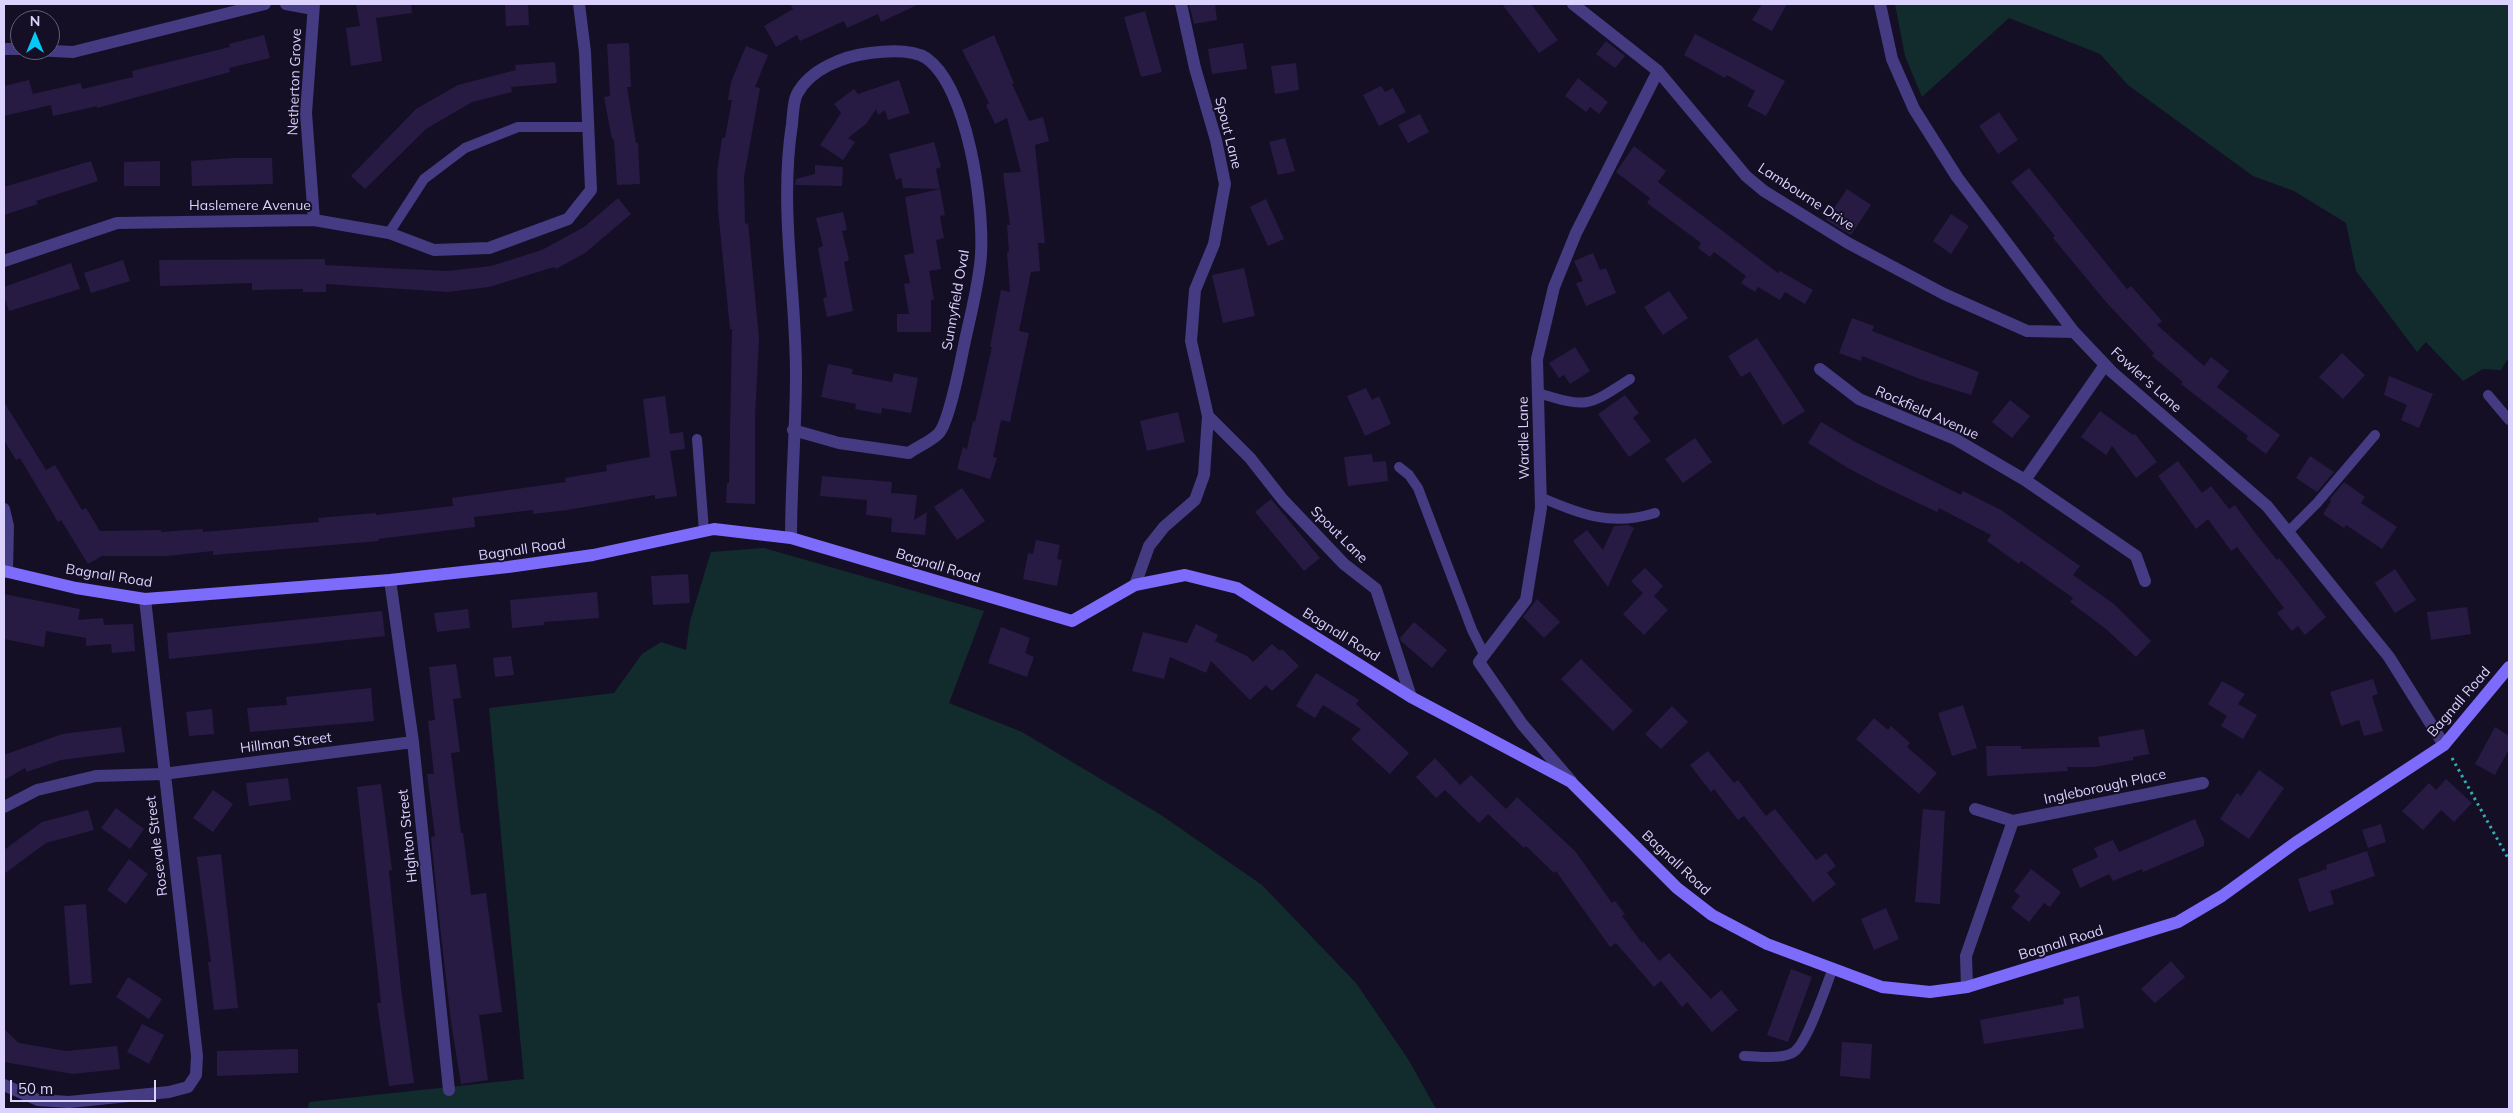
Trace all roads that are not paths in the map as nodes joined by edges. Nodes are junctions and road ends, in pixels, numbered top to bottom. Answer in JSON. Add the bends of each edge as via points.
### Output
{"nodes":[{"id":1,"x":265,"y":4,"type":"edge"},
{"id":2,"x":286,"y":4,"type":"edge"},
{"id":3,"x":579,"y":4,"type":"edge"},
{"id":4,"x":1182,"y":4,"type":"edge"},
{"id":5,"x":1573,"y":4,"type":"edge"},
{"id":6,"x":1880,"y":4,"type":"edge"},
{"id":7,"x":314,"y":6,"type":"edge"},
{"id":8,"x":60,"y":51,"type":"edge"},
{"id":9,"x":1658,"y":71,"type":"junction"},
{"id":10,"x":587,"y":127,"type":"junction"},
{"id":11,"x":314,"y":220,"type":"junction"},
{"id":12,"x":389,"y":233,"type":"junction"},
{"id":13,"x":4,"y":261,"type":"edge"},
{"id":14,"x":2074,"y":332,"type":"junction"},
{"id":15,"x":2105,"y":365,"type":"junction"},
{"id":16,"x":1820,"y":369,"type":"dead end"},
{"id":17,"x":1630,"y":379,"type":"dead end"},
{"id":18,"x":1538,"y":393,"type":"junction"},
{"id":19,"x":2488,"y":395,"type":"dead end"},
{"id":20,"x":1208,"y":416,"type":"junction"},
{"id":21,"x":2509,"y":420,"type":"edge"},
{"id":22,"x":793,"y":430,"type":"junction"},
{"id":23,"x":2375,"y":435,"type":"dead end"},
{"id":24,"x":697,"y":439,"type":"dead end"},
{"id":25,"x":1399,"y":467,"type":"dead end"},
{"id":26,"x":2025,"y":480,"type":"junction"},
{"id":27,"x":1540,"y":497,"type":"junction"},
{"id":28,"x":4,"y":509,"type":"edge"},
{"id":29,"x":1655,"y":513,"type":"dead end"},
{"id":30,"x":704,"y":531,"type":"junction"},
{"id":31,"x":2288,"y":531,"type":"junction"},
{"id":32,"x":791,"y":538,"type":"junction"},
{"id":33,"x":5,"y":572,"type":"edge"},
{"id":34,"x":390,"y":580,"type":"junction"},
{"id":35,"x":2145,"y":581,"type":"dead end"},
{"id":36,"x":1135,"y":585,"type":"junction"},
{"id":37,"x":145,"y":599,"type":"junction"},
{"id":38,"x":1484,"y":654,"type":"junction"},
{"id":39,"x":2509,"y":667,"type":"edge"},
{"id":40,"x":1411,"y":697,"type":"junction"},
{"id":41,"x":413,"y":742,"type":"junction"},
{"id":42,"x":2444,"y":745,"type":"junction"},
{"id":43,"x":163,"y":774,"type":"junction"},
{"id":44,"x":1571,"y":782,"type":"junction"},
{"id":45,"x":2203,"y":782,"type":"dead end"},
{"id":46,"x":4,"y":807,"type":"edge"},
{"id":47,"x":1975,"y":809,"type":"dead end"},
{"id":48,"x":2013,"y":821,"type":"junction"},
{"id":49,"x":1833,"y":968,"type":"junction"},
{"id":50,"x":1967,"y":987,"type":"junction"},
{"id":51,"x":1744,"y":1056,"type":"dead end"},
{"id":52,"x":4,"y":1086,"type":"edge"},
{"id":53,"x":449,"y":1090,"type":"dead end"}],
"edges":[{"from":1,"to":8,"type":"street","via":[[74,52]]},
{"from":2,"to":7,"type":"street"},
{"from":3,"to":10,"type":"street","name":"Haslemere Avenue","via":[[585,52]]},
{"from":4,"to":20,"type":"street","name":"Spout Lane","via":[[1225,184],[1214,244],[1196,290],[1191,341]]},
{"from":5,"to":9,"type":"street","name":"Lambourne Drive"},
{"from":6,"to":14,"type":"street","name":"Fowler's Lane","via":[[1892,59],[1914,109],[1957,177]]},
{"from":7,"to":11,"type":"street","name":"Netherton Grove","via":[[306,112]]},
{"from":9,"to":14,"type":"street","name":"Lambourne Drive","via":[[1746,176],[1764,191],[1848,243],[1944,294],[2027,330]]},
{"from":9,"to":18,"type":"street","name":"Wardle Lane","via":[[1576,233],[1554,287],[1537,359]]},
{"from":10,"to":12,"type":"lane","via":[[518,127],[466,148],[424,179]]},
{"from":10,"to":12,"type":"street","name":"Haslemere Avenue","via":[[591,190],[568,219],[488,248],[434,250]]},
{"from":11,"to":12,"type":"street","name":"Haslemere Avenue"},
{"from":11,"to":13,"type":"street","name":"Haslemere Avenue","via":[[117,222]]},
{"from":14,"to":15,"type":"street","name":"Fowler's Lane"},
{"from":15,"to":26,"type":"street"},
{"from":15,"to":31,"type":"street","name":"Fowler's Lane","via":[[2267,506]]},
{"from":16,"to":26,"type":"street","name":"Rockfield Avenue","via":[[1859,399],[1955,439]]},
{"from":17,"to":18,"type":"lane","via":[[1596,401],[1574,404]]},
{"from":18,"to":27,"type":"street","name":"Wardle Lane"},
{"from":19,"to":21,"type":"lane"},
{"from":20,"to":36,"type":"street","name":"Spout Lane","via":[[1204,475],[1196,500],[1164,527],[1149,546]]},
{"from":20,"to":40,"type":"street","name":"Spout Lane","via":[[1250,458],[1344,564],[1376,590]]},
{"from":22,"to":22,"type":"street","name":"Sunnyfield Oval","via":[[839,443],[909,452],[939,433],[957,382],[981,255],[977,170],[957,105],[944,76],[924,57],[896,52],[868,54],[831,64],[807,80],[796,96],[786,190],[795,326]]},
{"from":22,"to":32,"type":"street","name":"Sunnyfield Oval"},
{"from":23,"to":31,"type":"lane","via":[[2317,503]]},
{"from":24,"to":30,"type":"lane"},
{"from":25,"to":38,"type":"lane","via":[[1418,488]]},
{"from":26,"to":35,"type":"street","name":"Rockfield Avenue","via":[[2136,556]]},
{"from":27,"to":29,"type":"lane","via":[[1604,519]]},
{"from":27,"to":38,"type":"street","name":"Wardle Lane","via":[[1526,600]]},
{"from":28,"to":33,"type":"street","via":[[8,526]]},
{"from":30,"to":32,"type":"street","name":"Bagnall Road","via":[[714,529]]},
{"from":30,"to":34,"type":"street","name":"Bagnall Road","via":[[593,555]]},
{"from":31,"to":42,"type":"street","name":"Fowler's Lane","via":[[2389,657]]},
{"from":32,"to":36,"type":"street","name":"Bagnall Road","via":[[1072,621]]},
{"from":33,"to":37,"type":"street","name":"Bagnall Road"},
{"from":34,"to":37,"type":"street","name":"Bagnall Road"},
{"from":34,"to":41,"type":"street","name":"Highton Street"},
{"from":36,"to":40,"type":"street","name":"Bagnall Road","via":[[1185,575],[1237,588]]},
{"from":37,"to":43,"type":"street","name":"Rosevale Street"},
{"from":38,"to":44,"type":"street","via":[[1479,662],[1484,670],[1522,724]]},
{"from":39,"to":42,"type":"street","name":"Bagnall Road"},
{"from":40,"to":44,"type":"street","name":"Bagnall Road"},
{"from":41,"to":43,"type":"street","name":"Hillman Street"},
{"from":41,"to":53,"type":"street","name":"Highton Street"},
{"from":42,"to":50,"type":"street","name":"Bagnall Road","via":[[2222,896],[2178,922]]},
{"from":43,"to":46,"type":"street","name":"Hillman Street","via":[[96,776],[37,790]]},
{"from":43,"to":52,"type":"street","name":"Rosevale Street","via":[[197,1056],[196,1075],[188,1087],[170,1092],[69,1102],[38,1100]]},
{"from":44,"to":49,"type":"street","name":"Bagnall Road","via":[[1677,888],[1712,915],[1767,944]]},
{"from":45,"to":48,"type":"street","name":"Ingleborough Place"},
{"from":47,"to":48,"type":"street","name":"Ingleborough Place"},
{"from":48,"to":50,"type":"street","via":[[1966,956]]},
{"from":49,"to":50,"type":"street","name":"Bagnall Road","via":[[1882,987],[1930,992]]},
{"from":49,"to":51,"type":"lane","via":[[1820,1004],[1794,1052],[1782,1056]]}]}
